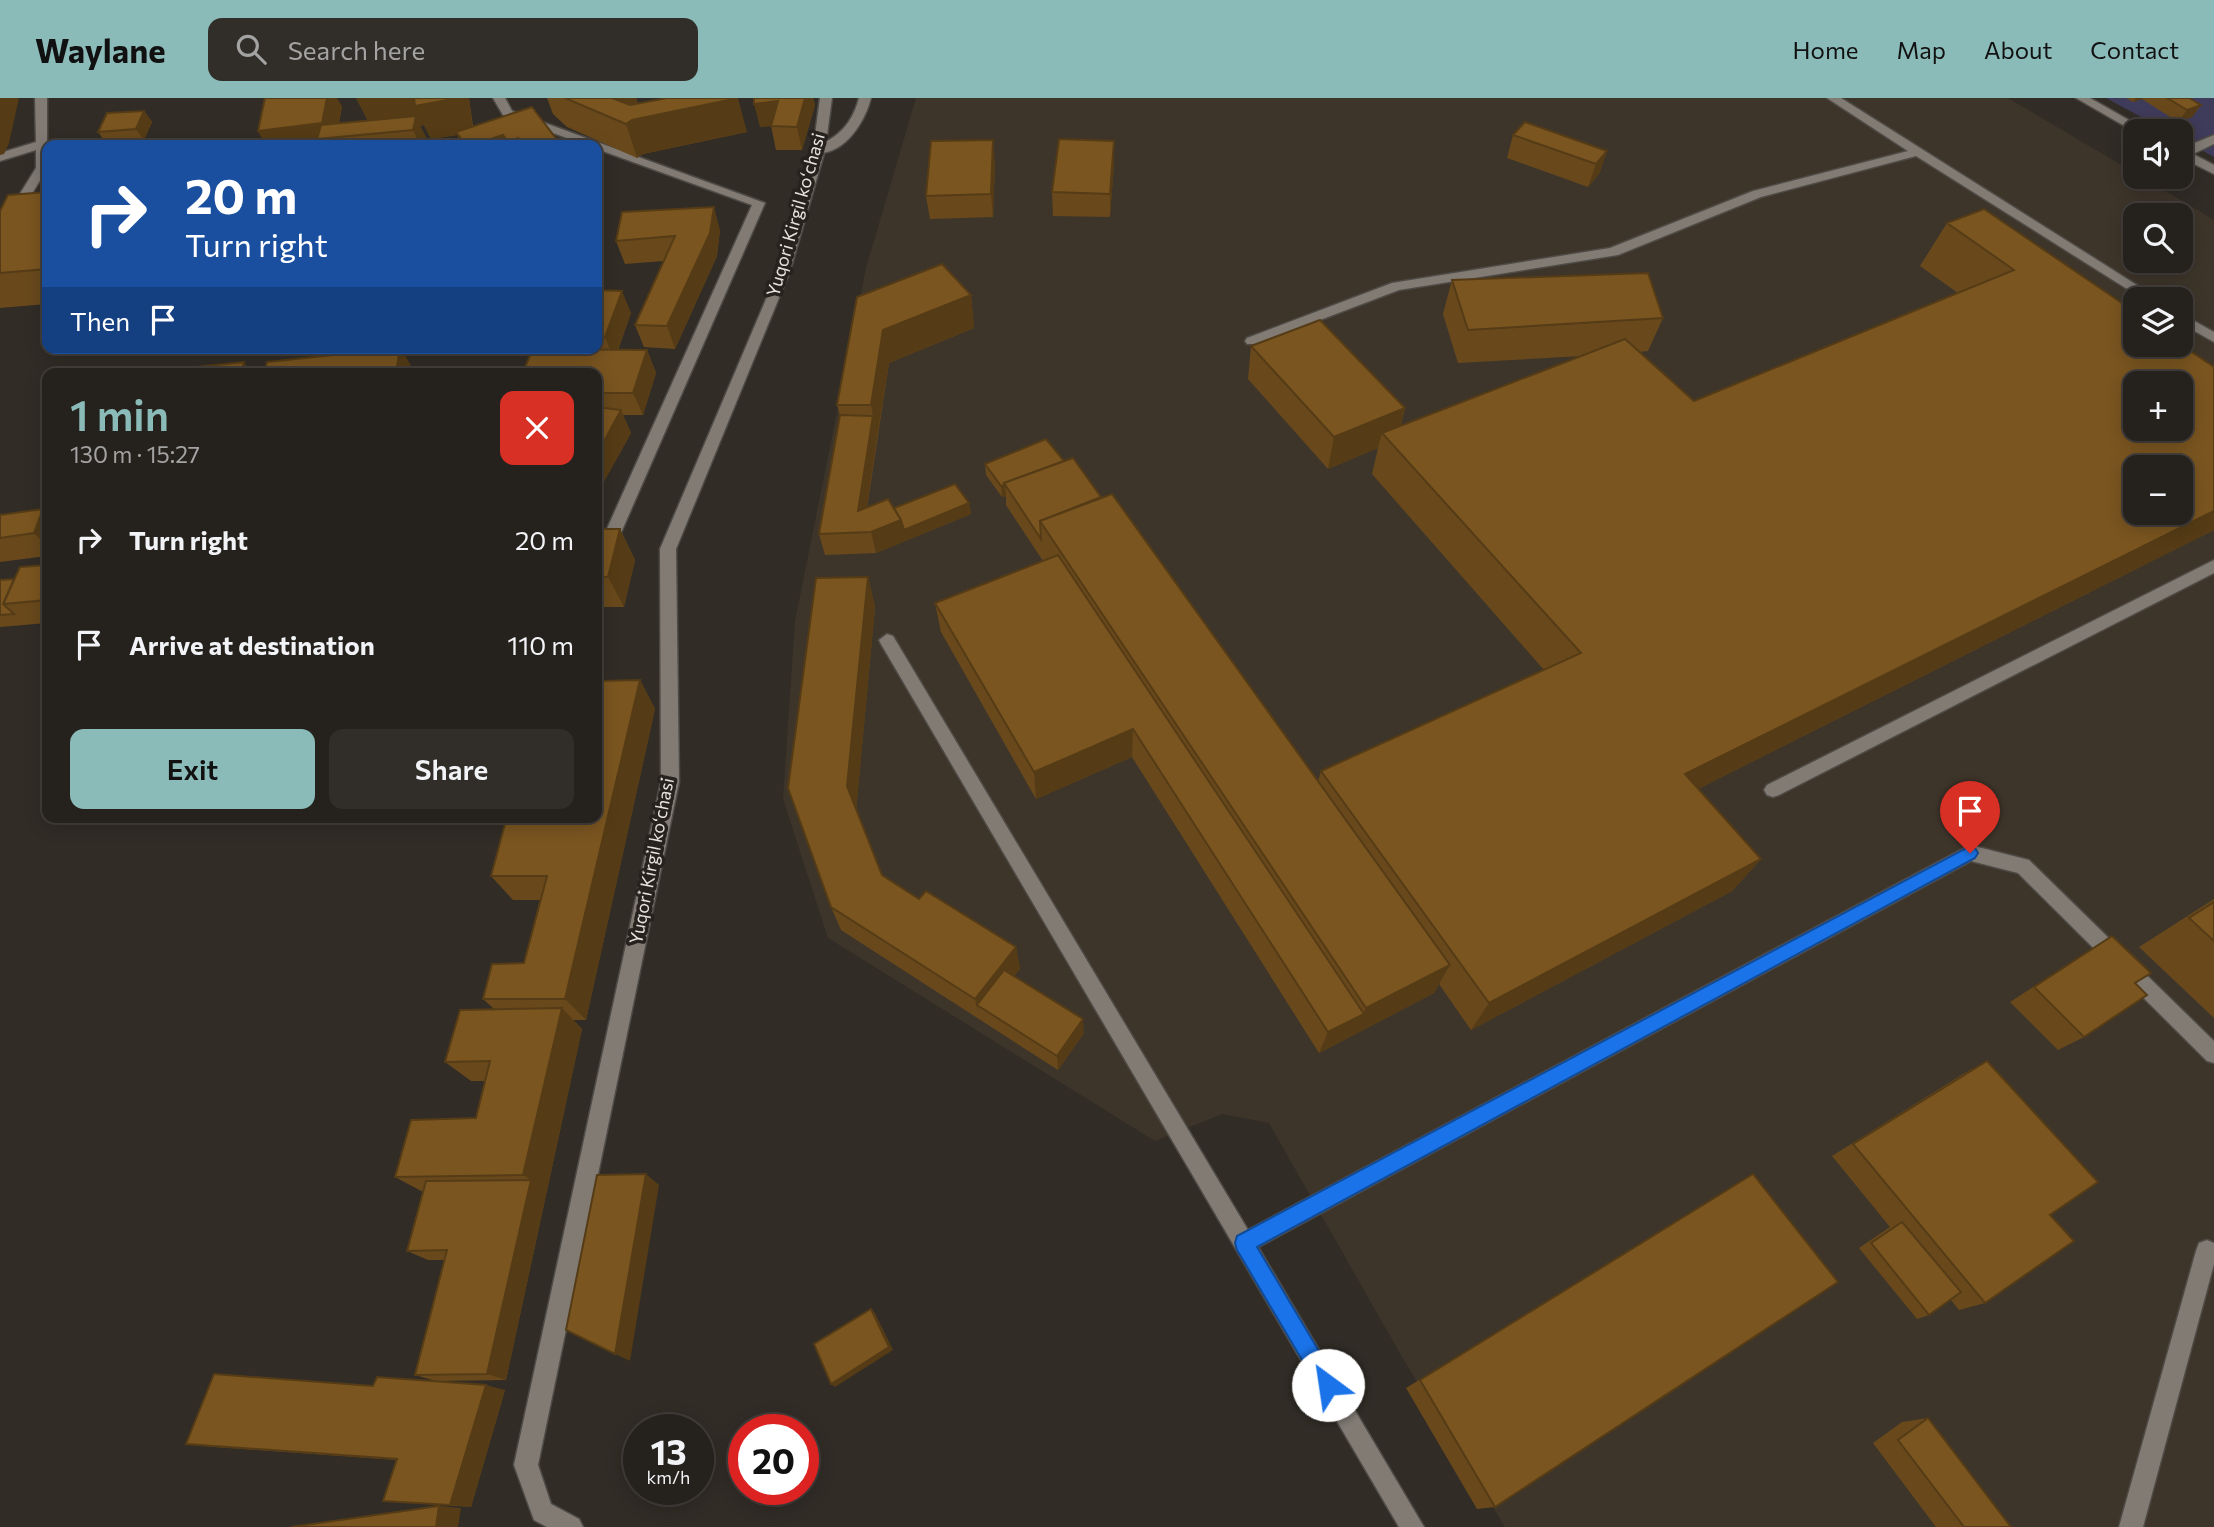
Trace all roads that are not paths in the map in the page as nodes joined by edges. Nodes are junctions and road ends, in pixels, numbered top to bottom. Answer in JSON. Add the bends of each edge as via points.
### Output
{"nodes":[{"id":1,"x":41,"y":98,"type":"edge"},
{"id":2,"x":499,"y":98,"type":"edge"},
{"id":3,"x":826,"y":98,"type":"edge"},
{"id":4,"x":865,"y":98,"type":"edge"},
{"id":5,"x":1833,"y":98,"type":"edge"},
{"id":6,"x":2082,"y":98,"type":"edge"},
{"id":7,"x":497,"y":119,"type":"junction"},
{"id":8,"x":2123,"y":120,"type":"edge"},
{"id":9,"x":2214,"y":139,"type":"edge"},
{"id":10,"x":465,"y":140,"type":"edge"},
{"id":11,"x":563,"y":140,"type":"edge"},
{"id":12,"x":42,"y":144,"type":"joint"},
{"id":13,"x":2193,"y":148,"type":"edge"},
{"id":14,"x":819,"y":150,"type":"junction"},
{"id":15,"x":1920,"y":151,"type":"junction"},
{"id":16,"x":602,"y":152,"type":"edge"},
{"id":17,"x":0,"y":157,"type":"edge"},
{"id":18,"x":2193,"y":159,"type":"edge"},
{"id":19,"x":42,"y":170,"type":"edge"},
{"id":20,"x":2214,"y":170,"type":"edge"},
{"id":21,"x":0,"y":236,"type":"edge"},
{"id":22,"x":2133,"y":287,"type":"edge"},
{"id":23,"x":2193,"y":325,"type":"edge"},
{"id":24,"x":2214,"y":338,"type":"edge"},
{"id":25,"x":1252,"y":341,"type":"dead end"},
{"id":26,"x":606,"y":551,"type":"edge"},
{"id":27,"x":2214,"y":566,"type":"edge"},
{"id":28,"x":887,"y":640,"type":"dead end"},
{"id":29,"x":1773,"y":790,"type":"dead end"},
{"id":30,"x":2214,"y":1054,"type":"edge"},
{"id":31,"x":1244,"y":1243,"type":"junction"},
{"id":32,"x":2207,"y":1251,"type":"dead end"},
{"id":33,"x":537,"y":1520,"type":"edge"},
{"id":34,"x":571,"y":1527,"type":"edge"},
{"id":35,"x":1412,"y":1527,"type":"edge"},
{"id":36,"x":2131,"y":1527,"type":"edge"}],
"edges":[{"from":1,"to":12,"type":"street"},
{"from":2,"to":7,"type":"street"},
{"from":3,"to":14,"type":"street","name":"Yuqori Kirgil koʻchasi"},
{"from":4,"to":14,"type":"street","via":[[843,141]]},
{"from":5,"to":15,"type":"street"},
{"from":6,"to":8,"type":"street"},
{"from":7,"to":10,"type":"street"},
{"from":7,"to":11,"type":"street"},
{"from":9,"to":13,"type":"street"},
{"from":12,"to":17,"type":"street"},
{"from":14,"to":33,"type":"street","name":"Yuqori Kirgil koʻchasi","via":[[783,271],[668,549],[670,782],[526,1465]]},
{"from":15,"to":22,"type":"street"},
{"from":15,"to":25,"type":"street","via":[[1757,194],[1613,252],[1397,286]]},
{"from":16,"to":26,"type":"street","via":[[759,202]]},
{"from":18,"to":20,"type":"street"},
{"from":19,"to":21,"type":"street"},
{"from":23,"to":24,"type":"street"},
{"from":27,"to":29,"type":"street"},
{"from":28,"to":31,"type":"street"},
{"from":30,"to":31,"type":"street","via":[[2024,866],[1970,853]]},
{"from":31,"to":35,"type":"street"},
{"from":32,"to":36,"type":"street"},
{"from":33,"to":34,"type":"street"}]}
